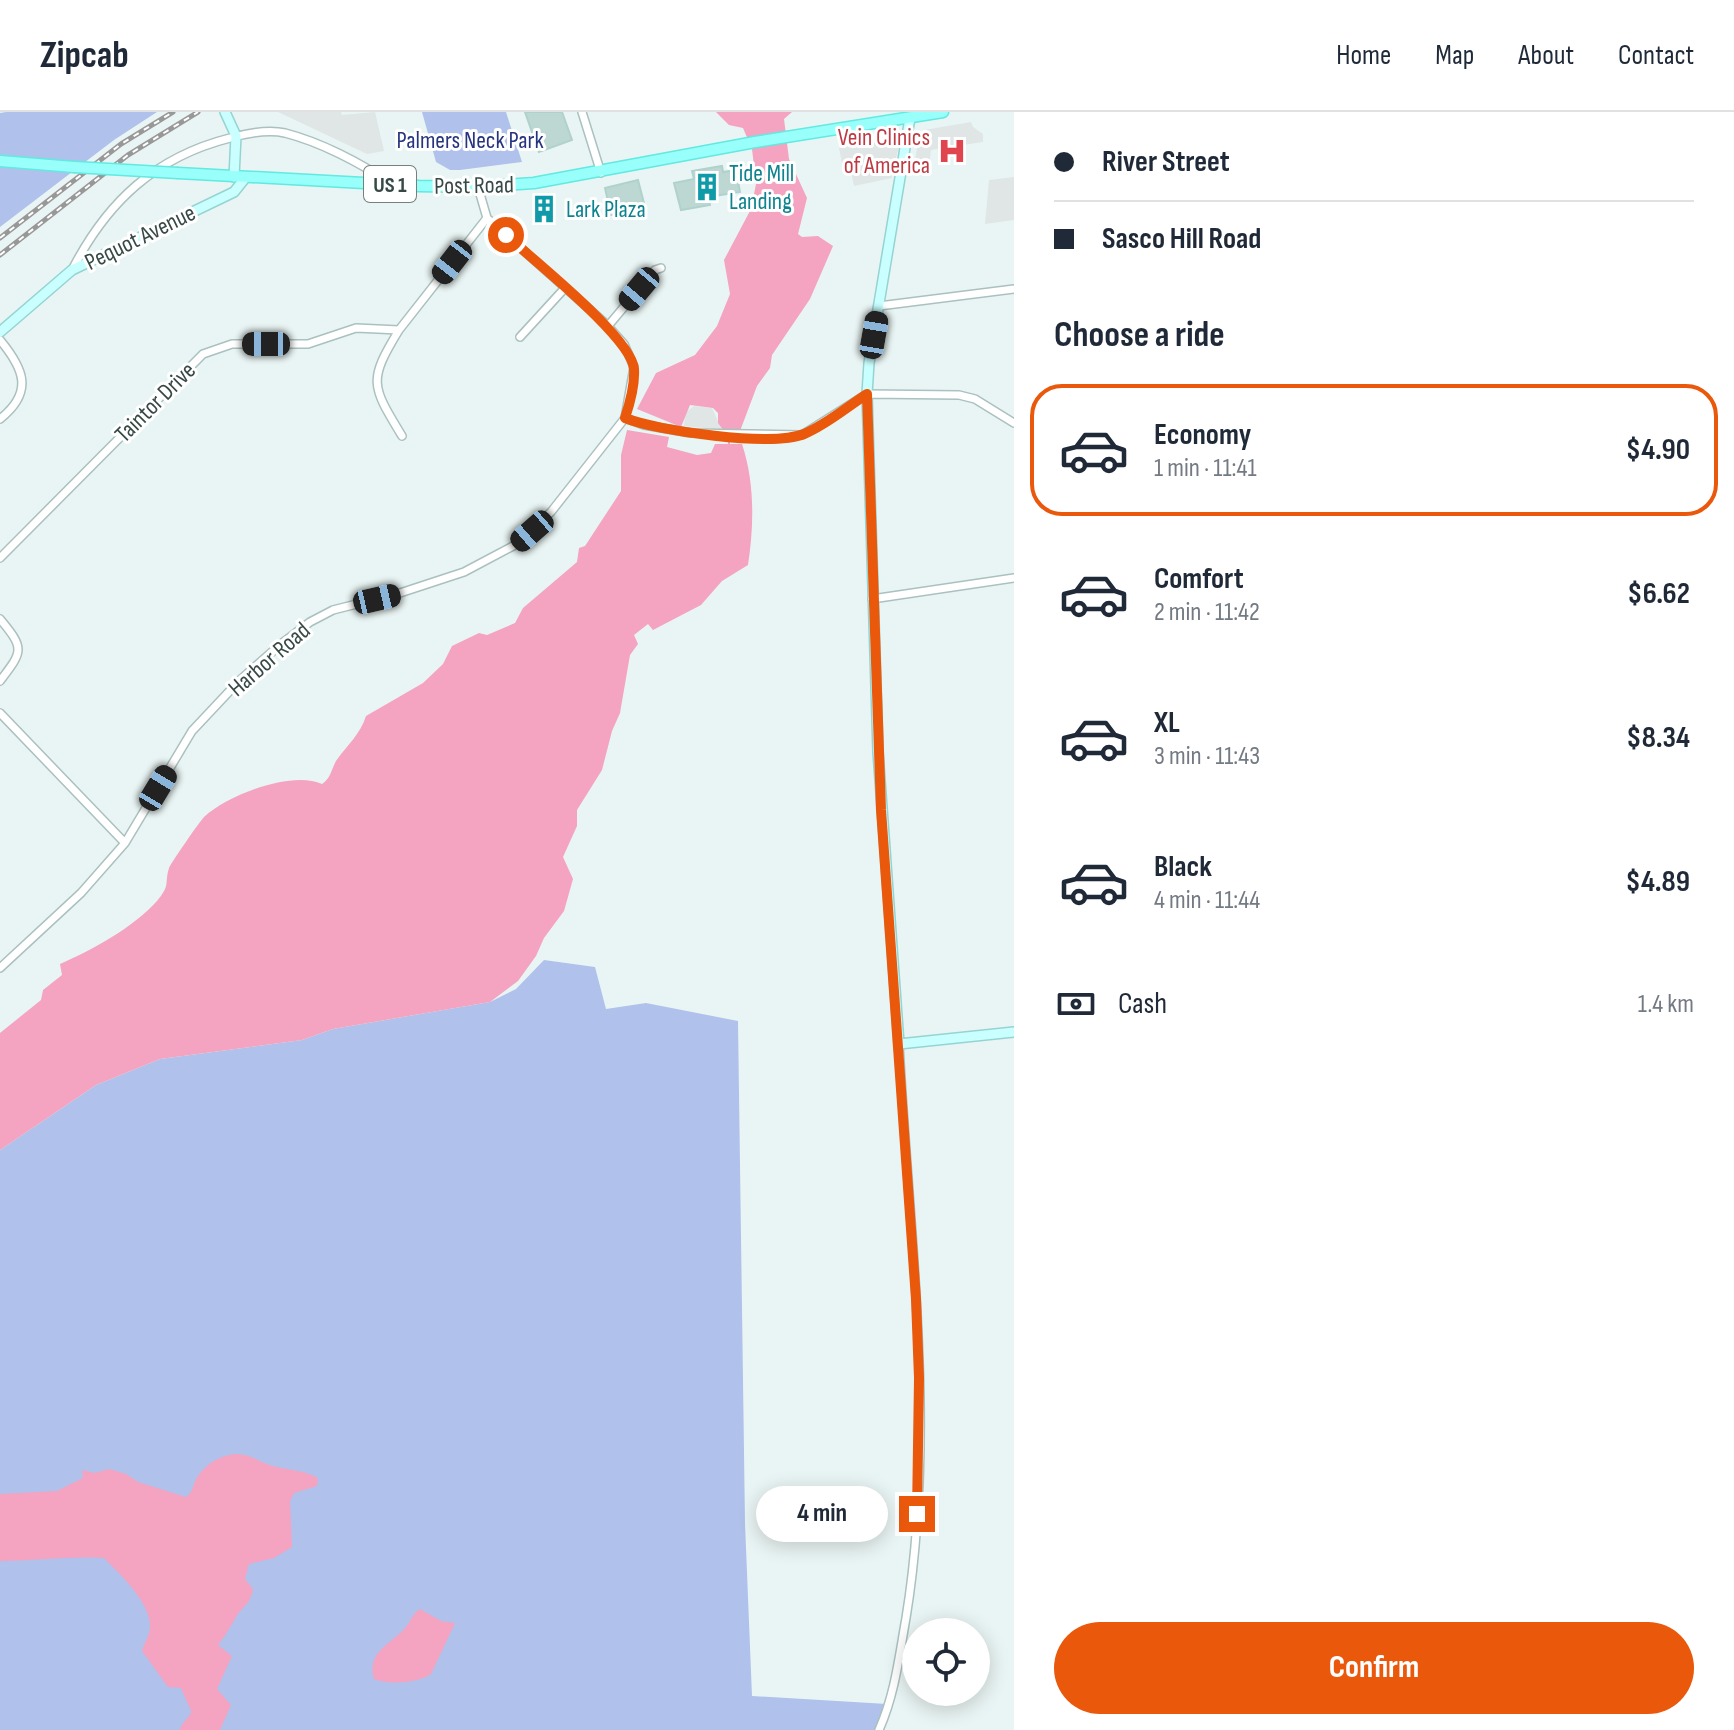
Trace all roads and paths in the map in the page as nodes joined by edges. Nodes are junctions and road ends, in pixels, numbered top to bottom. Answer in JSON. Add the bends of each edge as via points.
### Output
{"nodes":[{"id":1,"x":225,"y":112,"type":"edge"},
{"id":2,"x":582,"y":112,"type":"edge"},
{"id":3,"x":943,"y":112,"type":"edge"},
{"id":4,"x":910,"y":118,"type":"junction"},
{"id":5,"x":236,"y":136,"type":"junction"},
{"id":6,"x":0,"y":161,"type":"edge"},
{"id":7,"x":601,"y":173,"type":"junction"},
{"id":8,"x":240,"y":177,"type":"junction"},
{"id":9,"x":392,"y":185,"type":"junction"},
{"id":10,"x":478,"y":187,"type":"junction"},
{"id":11,"x":487,"y":218,"type":"junction"},
{"id":12,"x":661,"y":268,"type":"dead end"},
{"id":13,"x":72,"y":270,"type":"junction"},
{"id":14,"x":564,"y":289,"type":"junction"},
{"id":15,"x":1014,"y":289,"type":"edge"},
{"id":16,"x":879,"y":306,"type":"junction"},
{"id":17,"x":608,"y":326,"type":"junction"},
{"id":18,"x":399,"y":330,"type":"junction"},
{"id":19,"x":0,"y":332,"type":"edge"},
{"id":20,"x":520,"y":337,"type":"dead end"},
{"id":21,"x":0,"y":340,"type":"edge"},
{"id":22,"x":867,"y":394,"type":"junction"},
{"id":23,"x":625,"y":418,"type":"junction"},
{"id":24,"x":0,"y":419,"type":"edge"},
{"id":25,"x":1014,"y":423,"type":"edge"},
{"id":26,"x":402,"y":436,"type":"dead end"},
{"id":27,"x":0,"y":558,"type":"edge"},
{"id":28,"x":1014,"y":578,"type":"edge"},
{"id":29,"x":872,"y":599,"type":"junction"},
{"id":30,"x":0,"y":619,"type":"edge"},
{"id":31,"x":0,"y":681,"type":"edge"},
{"id":32,"x":0,"y":713,"type":"edge"},
{"id":33,"x":125,"y":843,"type":"junction"},
{"id":34,"x":0,"y":968,"type":"edge"},
{"id":35,"x":1014,"y":1032,"type":"edge"},
{"id":36,"x":899,"y":1044,"type":"junction"},
{"id":37,"x":879,"y":1730,"type":"edge"}],
"edges":[{"from":1,"to":5,"type":"street"},
{"from":2,"to":7,"type":"street"},
{"from":3,"to":4,"type":"main road","name":"Post Road","number":"US 1"},
{"from":4,"to":7,"type":"main road","name":"Post Road","number":"US 1"},
{"from":4,"to":16,"type":"street"},
{"from":5,"to":8,"type":"street"},
{"from":5,"to":9,"type":"street","via":[[283,133],[371,170]]},
{"from":5,"to":13,"type":"street","via":[[177,156],[133,188],[109,211]]},
{"from":6,"to":8,"type":"main road","name":"Post Road","number":"US 1","bridge":true},
{"from":7,"to":10,"type":"main road","name":"Post Road","number":"US 1"},
{"from":8,"to":9,"type":"main road","name":"Post Road","number":"US 1"},
{"from":8,"to":13,"type":"street","name":"Pequot Avenue","via":[[234,192]]},
{"from":9,"to":10,"type":"main road","name":"Post Road","number":"US 1"},
{"from":10,"to":11,"type":"street"},
{"from":11,"to":14,"type":"street"},
{"from":11,"to":18,"type":"street"},
{"from":12,"to":17,"type":"street"},
{"from":13,"to":19,"type":"street","name":"Pequot Avenue"},
{"from":14,"to":17,"type":"street"},
{"from":14,"to":20,"type":"street"},
{"from":15,"to":16,"type":"street"},
{"from":16,"to":22,"type":"street"},
{"from":17,"to":23,"type":"street","via":[[634,367]]},
{"from":18,"to":26,"type":"street","via":[[376,378],[383,405]]},
{"from":18,"to":27,"type":"street","name":"Taintor Drive","via":[[356,328],[308,344],[232,344],[203,354]]},
{"from":21,"to":24,"type":"street","via":[[22,375],[16,405]]},
{"from":22,"to":23,"type":"street","via":[[802,435],[671,431]]},
{"from":22,"to":25,"type":"street","via":[[959,395]]},
{"from":22,"to":29,"type":"street"},
{"from":23,"to":33,"type":"street","name":"Harbor Road","via":[[551,512],[515,545],[464,572],[333,610],[281,644],[192,731]]},
{"from":28,"to":29,"type":"street"},
{"from":29,"to":36,"type":"street","via":[[882,839]]},
{"from":30,"to":31,"type":"street","via":[[19,646],[18,658]]},
{"from":32,"to":33,"type":"street"},
{"from":33,"to":34,"type":"street","name":"Harbor Road","via":[[81,893]]},
{"from":35,"to":36,"type":"street"},
{"from":36,"to":37,"type":"street","via":[[916,1299],[919,1452],[909,1598],[894,1687]]}]}
